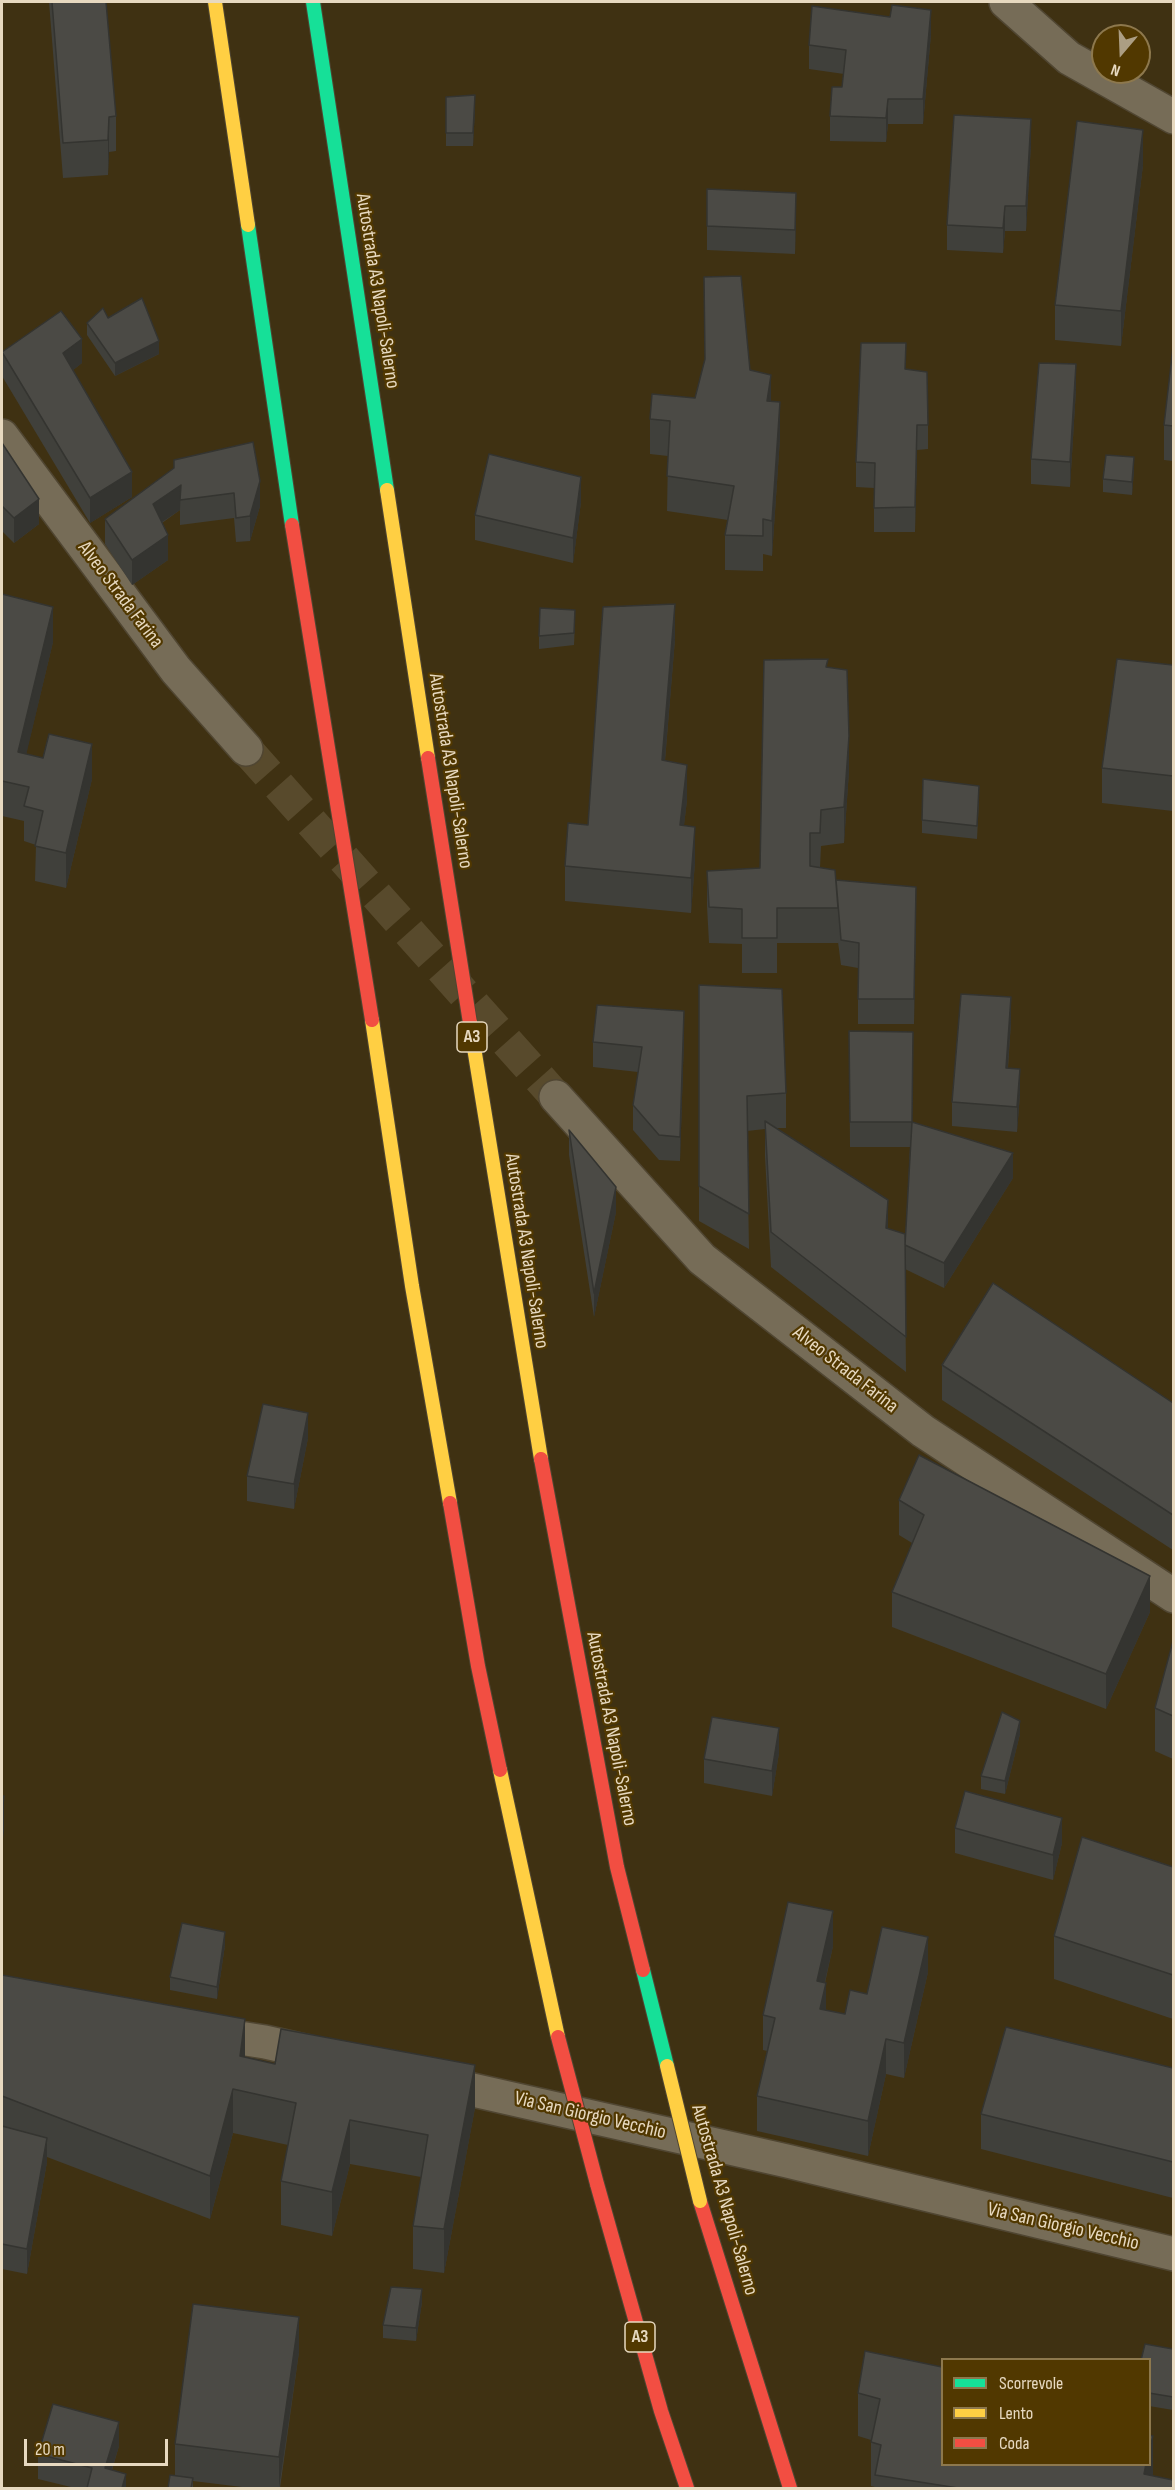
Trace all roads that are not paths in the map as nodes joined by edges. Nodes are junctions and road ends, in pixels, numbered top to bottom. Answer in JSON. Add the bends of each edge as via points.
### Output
{"nodes":[{"id":1,"x":215,"y":2,"type":"edge"},
{"id":2,"x":314,"y":2,"type":"edge"},
{"id":3,"x":1006,"y":2,"type":"edge"},
{"id":4,"x":1173,"y":117,"type":"edge"},
{"id":5,"x":2,"y":436,"type":"edge"},
{"id":6,"x":246,"y":749,"type":"tunnel mouth"},
{"id":7,"x":556,"y":1097,"type":"tunnel mouth"},
{"id":8,"x":1173,"y":1596,"type":"edge"},
{"id":9,"x":173,"y":2028,"type":"edge"},
{"id":10,"x":346,"y":2061,"type":"edge"},
{"id":11,"x":404,"y":2074,"type":"edge"},
{"id":12,"x":1173,"y":2254,"type":"edge"},
{"id":13,"x":687,"y":2488,"type":"edge"},
{"id":14,"x":790,"y":2488,"type":"edge"}],
"edges":[{"from":1,"to":13,"type":"highway","number":"A3","bridge":true,"via":[[412,1286],[478,1666],[558,2037],[661,2411]]},
{"from":2,"to":14,"type":"highway","name":"Autostrada A3 Napoli-Salerno","number":"A3","bridge":true,"via":[[536,1434],[617,1867],[700,2201]]},
{"from":3,"to":4,"type":"street","via":[[1069,58]]},
{"from":5,"to":6,"type":"street","name":"Alveo Strada Farina","via":[[176,670]]},
{"from":7,"to":8,"type":"street","name":"Alveo Strada Farina","via":[[702,1259],[923,1431]]},
{"from":9,"to":10,"type":"street","via":[[265,2042]]},
{"from":11,"to":12,"type":"street","name":"Via San Giorgio Vecchio"}]}
